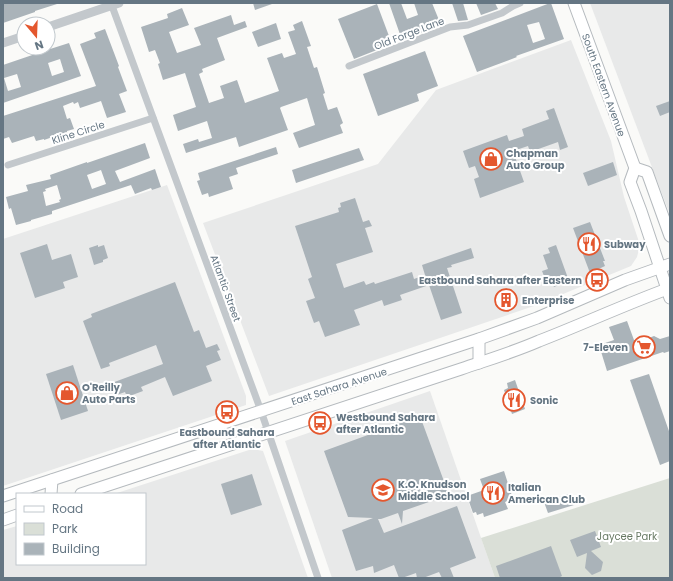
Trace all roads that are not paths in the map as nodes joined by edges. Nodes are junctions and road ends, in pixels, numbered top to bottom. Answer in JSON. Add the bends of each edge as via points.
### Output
{"nodes":[{"id":1,"x":520,"y":3,"type":"edge"},
{"id":2,"x":574,"y":3,"type":"edge"},
{"id":3,"x":116,"y":4,"type":"edge"},
{"id":4,"x":56,"y":24,"type":"edge"},
{"id":5,"x":16,"y":39,"type":"edge"},
{"id":6,"x":3,"y":43,"type":"edge"},
{"id":7,"x":349,"y":66,"type":"dead end"},
{"id":8,"x":153,"y":118,"type":"junction"},
{"id":9,"x":8,"y":165,"type":"dead end"},
{"id":10,"x":635,"y":168,"type":"junction"},
{"id":11,"x":670,"y":236,"type":"edge"},
{"id":12,"x":665,"y":265,"type":"edge"},
{"id":13,"x":669,"y":291,"type":"edge"},
{"id":14,"x":479,"y":339,"type":"junction"},
{"id":15,"x":479,"y":363,"type":"junction"},
{"id":16,"x":261,"y":411,"type":"junction"},
{"id":17,"x":268,"y":432,"type":"junction"},
{"id":18,"x":52,"y":480,"type":"junction"},
{"id":19,"x":51,"y":493,"type":"edge"},
{"id":20,"x":84,"y":493,"type":"edge"},
{"id":21,"x":3,"y":496,"type":"edge"},
{"id":22,"x":16,"y":515,"type":"edge"},
{"id":23,"x":3,"y":520,"type":"edge"},
{"id":24,"x":318,"y":578,"type":"edge"}],
"edges":[{"from":1,"to":7,"type":"street","name":"Old Forge Lane","via":[[502,13],[468,25],[450,27]]},
{"from":2,"to":10,"type":"main road","name":"South Eastern Avenue"},
{"from":3,"to":4,"type":"street"},
{"from":3,"to":8,"type":"street","name":"Atlantic Street"},
{"from":5,"to":6,"type":"street"},
{"from":8,"to":9,"type":"street","name":"Kline Circle"},
{"from":8,"to":16,"type":"street","name":"Atlantic Street"},
{"from":10,"to":11,"type":"main road","via":[[647,172]]},
{"from":10,"to":12,"type":"main road","via":[[630,182]]},
{"from":12,"to":13,"type":"main road"},
{"from":12,"to":14,"type":"main road","name":"East Sahara Avenue","via":[[526,323]]},
{"from":13,"to":15,"type":"main road","via":[[629,303],[539,342]]},
{"from":14,"to":15,"type":"main road"},
{"from":14,"to":16,"type":"main road","name":"East Sahara Avenue"},
{"from":15,"to":17,"type":"main road"},
{"from":16,"to":17,"type":"street","name":"Atlantic Street"},
{"from":16,"to":18,"type":"main road","name":"East Sahara Avenue"},
{"from":17,"to":20,"type":"main road"},
{"from":17,"to":24,"type":"street","name":"Atlantic Street"},
{"from":18,"to":19,"type":"main road"},
{"from":18,"to":21,"type":"main road","name":"East Sahara Avenue"},
{"from":22,"to":23,"type":"main road"}]}
